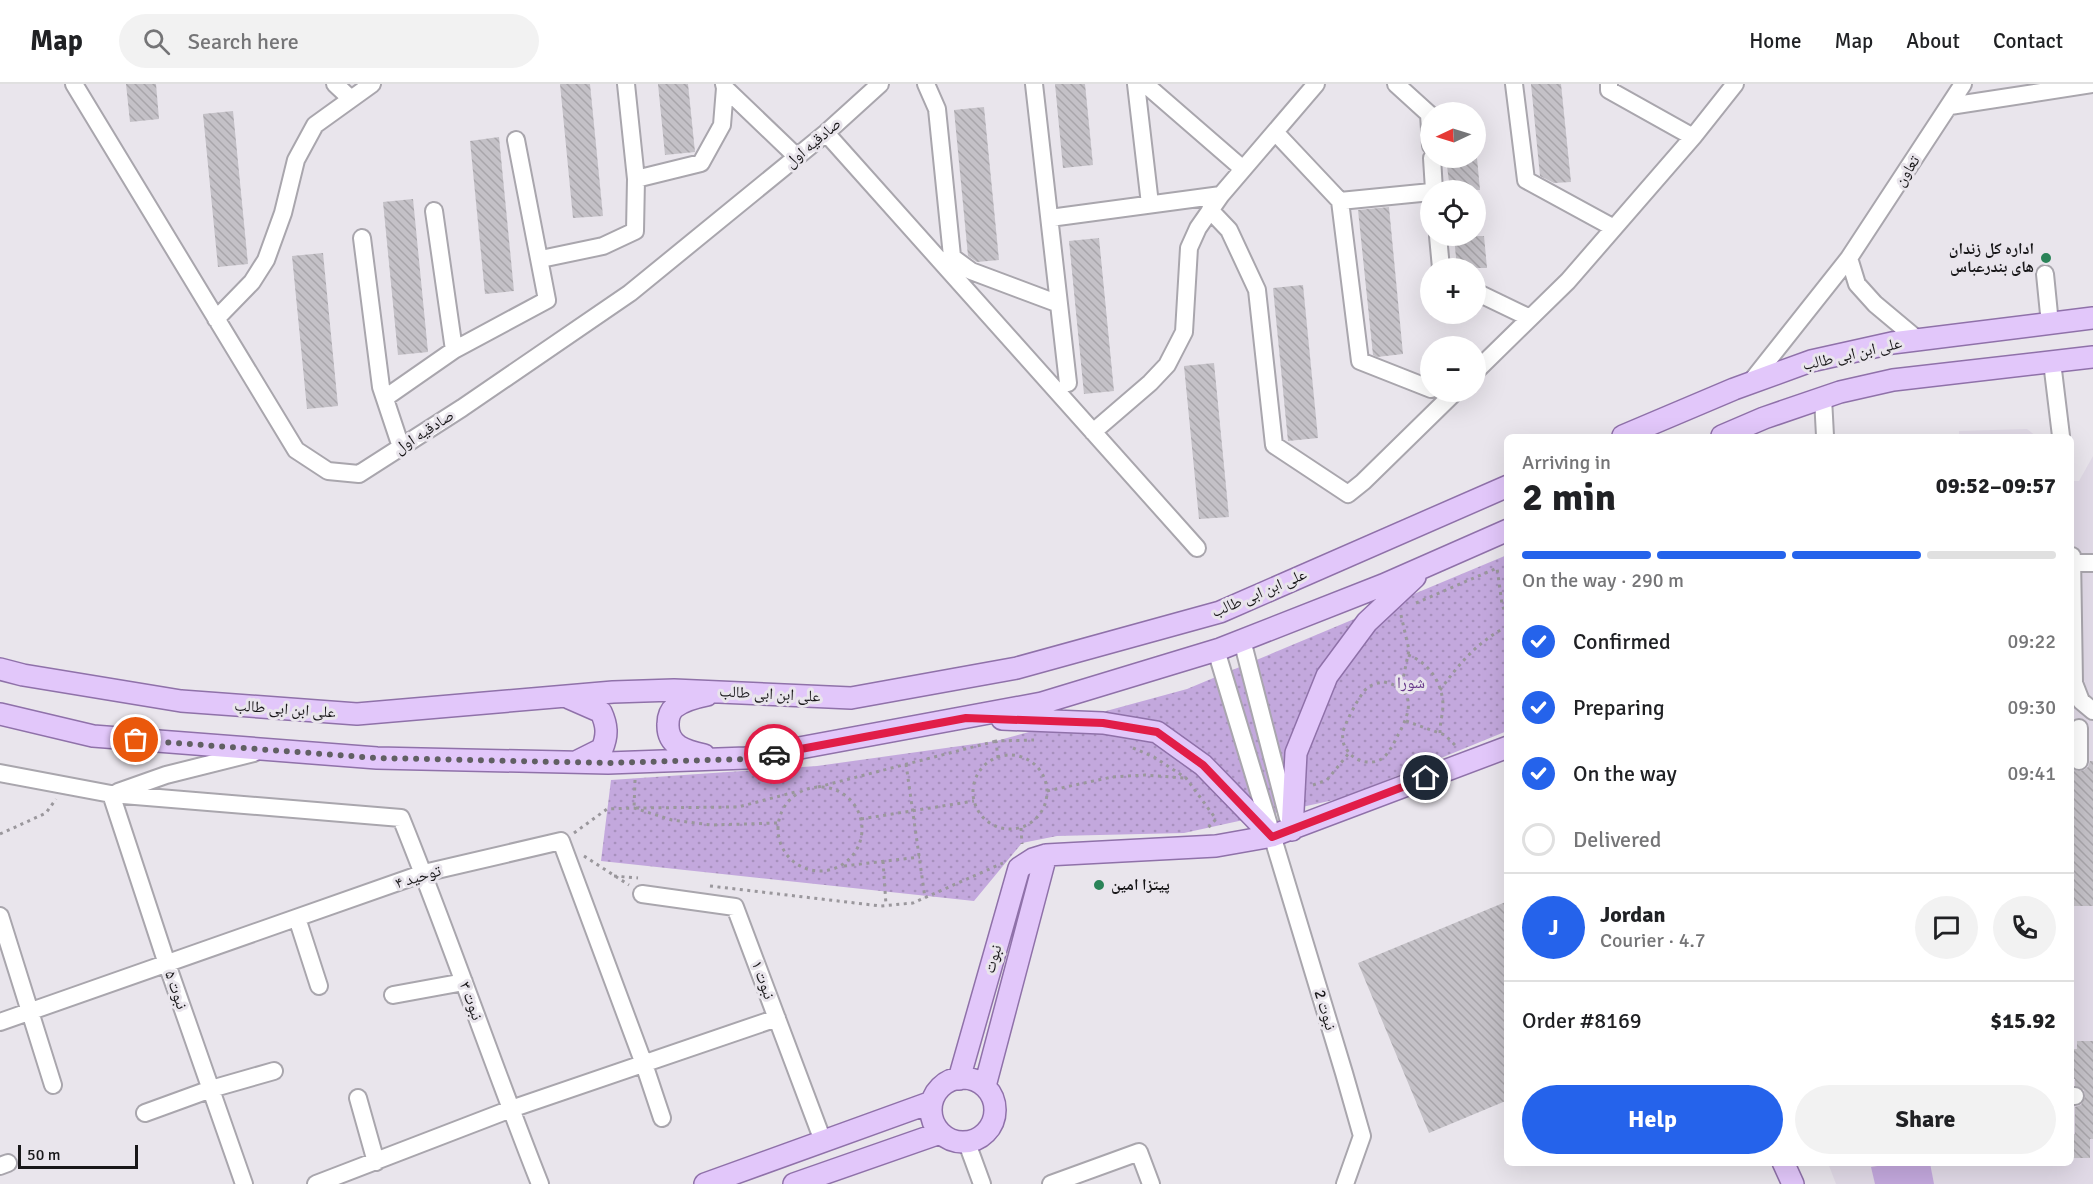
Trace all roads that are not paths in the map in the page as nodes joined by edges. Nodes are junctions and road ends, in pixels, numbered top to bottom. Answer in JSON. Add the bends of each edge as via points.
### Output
{"nodes":[{"id":1,"x":74,"y":84,"type":"edge"},
{"id":2,"x":335,"y":84,"type":"edge"},
{"id":3,"x":372,"y":84,"type":"edge"},
{"id":4,"x":626,"y":84,"type":"edge"},
{"id":5,"x":880,"y":84,"type":"edge"},
{"id":6,"x":926,"y":84,"type":"edge"},
{"id":7,"x":1034,"y":84,"type":"edge"},
{"id":8,"x":1137,"y":84,"type":"edge"},
{"id":9,"x":1145,"y":84,"type":"edge"},
{"id":10,"x":1316,"y":84,"type":"edge"},
{"id":11,"x":1396,"y":84,"type":"edge"},
{"id":12,"x":1514,"y":84,"type":"edge"},
{"id":13,"x":1609,"y":84,"type":"edge"},
{"id":14,"x":1735,"y":84,"type":"edge"},
{"id":15,"x":1963,"y":84,"type":"edge"},
{"id":16,"x":2093,"y":84,"type":"edge"},
{"id":17,"x":725,"y":86,"type":"edge"},
{"id":18,"x":351,"y":99,"type":"junction"},
{"id":19,"x":1420,"y":106,"type":"edge"},
{"id":20,"x":1950,"y":106,"type":"junction"},
{"id":21,"x":1275,"y":132,"type":"junction"},
{"id":22,"x":826,"y":133,"type":"junction"},
{"id":23,"x":1693,"y":137,"type":"junction"},
{"id":24,"x":516,"y":140,"type":"dead end"},
{"id":25,"x":797,"y":157,"type":"junction"},
{"id":26,"x":1243,"y":169,"type":"junction"},
{"id":27,"x":636,"y":179,"type":"junction"},
{"id":28,"x":1420,"y":192,"type":"edge"},
{"id":29,"x":1221,"y":195,"type":"junction"},
{"id":30,"x":1340,"y":201,"type":"junction"},
{"id":31,"x":1150,"y":204,"type":"junction"},
{"id":32,"x":1210,"y":210,"type":"junction"},
{"id":33,"x":434,"y":211,"type":"dead end"},
{"id":34,"x":1050,"y":218,"type":"junction"},
{"id":35,"x":1614,"y":228,"type":"junction"},
{"id":36,"x":362,"y":238,"type":"dead end"},
{"id":37,"x":952,"y":257,"type":"junction"},
{"id":38,"x":1849,"y":258,"type":"junction"},
{"id":39,"x":541,"y":259,"type":"junction"},
{"id":40,"x":2045,"y":274,"type":"dead end"},
{"id":41,"x":954,"y":276,"type":"junction"},
{"id":42,"x":1486,"y":297,"type":"edge"},
{"id":43,"x":1059,"y":304,"type":"junction"},
{"id":44,"x":1530,"y":318,"type":"junction"},
{"id":45,"x":2093,"y":318,"type":"edge"},
{"id":46,"x":216,"y":319,"type":"junction"},
{"id":47,"x":2050,"y":324,"type":"junction"},
{"id":48,"x":1918,"y":340,"type":"junction"},
{"id":49,"x":454,"y":350,"type":"junction"},
{"id":50,"x":2092,"y":359,"type":"edge"},
{"id":51,"x":1486,"y":361,"type":"edge"},
{"id":52,"x":2052,"y":362,"type":"junction"},
{"id":53,"x":1068,"y":383,"type":"dead end"},
{"id":54,"x":1750,"y":383,"type":"junction"},
{"id":55,"x":1420,"y":385,"type":"edge"},
{"id":56,"x":385,"y":398,"type":"junction"},
{"id":57,"x":1823,"y":398,"type":"junction"},
{"id":58,"x":1440,"y":402,"type":"edge"},
{"id":59,"x":1093,"y":432,"type":"junction"},
{"id":60,"x":1628,"y":434,"type":"edge"},
{"id":61,"x":1727,"y":434,"type":"edge"},
{"id":62,"x":1825,"y":434,"type":"edge"},
{"id":63,"x":2061,"y":434,"type":"edge"},
{"id":64,"x":401,"y":447,"type":"junction"},
{"id":65,"x":1504,"y":488,"type":"edge"},
{"id":66,"x":1504,"y":532,"type":"edge"},
{"id":67,"x":1197,"y":548,"type":"dead end"},
{"id":68,"x":2074,"y":563,"type":"edge"},
{"id":69,"x":2093,"y":563,"type":"edge"},
{"id":70,"x":1429,"y":564,"type":"junction"},
{"id":71,"x":1242,"y":640,"type":"junction"},
{"id":72,"x":1216,"y":650,"type":"junction"},
{"id":73,"x":0,"y":669,"type":"edge"},
{"id":74,"x":2074,"y":686,"type":"edge"},
{"id":75,"x":719,"y":692,"type":"junction"},
{"id":76,"x":564,"y":696,"type":"junction"},
{"id":77,"x":2093,"y":711,"type":"edge"},
{"id":78,"x":0,"y":714,"type":"edge"},
{"id":79,"x":966,"y":718,"type":"junction"},
{"id":80,"x":2081,"y":728,"type":"edge"},
{"id":81,"x":1504,"y":749,"type":"edge"},
{"id":82,"x":267,"y":750,"type":"junction"},
{"id":83,"x":727,"y":759,"type":"junction"},
{"id":84,"x":2079,"y":761,"type":"dead end"},
{"id":85,"x":575,"y":762,"type":"junction"},
{"id":86,"x":0,"y":772,"type":"edge"},
{"id":87,"x":111,"y":795,"type":"junction"},
{"id":88,"x":1282,"y":833,"type":"junction"},
{"id":89,"x":1046,"y":855,"type":"junction"},
{"id":90,"x":424,"y":873,"type":"junction"},
{"id":91,"x":645,"y":886,"type":"road end"},
{"id":92,"x":0,"y":916,"type":"edge"},
{"id":93,"x":297,"y":918,"type":"junction"},
{"id":94,"x":167,"y":964,"type":"junction"},
{"id":95,"x":464,"y":982,"type":"junction"},
{"id":96,"x":319,"y":986,"type":"dead end"},
{"id":97,"x":393,"y":995,"type":"dead end"},
{"id":98,"x":29,"y":1012,"type":"junction"},
{"id":99,"x":777,"y":1018,"type":"junction"},
{"id":100,"x":0,"y":1022,"type":"edge"},
{"id":101,"x":644,"y":1064,"type":"junction"},
{"id":102,"x":274,"y":1071,"type":"dead end"},
{"id":103,"x":959,"y":1078,"type":"junction"},
{"id":104,"x":53,"y":1085,"type":"dead end"},
{"id":105,"x":985,"y":1086,"type":"junction"},
{"id":106,"x":211,"y":1089,"type":"junction"},
{"id":107,"x":357,"y":1098,"type":"dead end"},
{"id":108,"x":932,"y":1102,"type":"junction"},
{"id":109,"x":511,"y":1109,"type":"junction"},
{"id":110,"x":145,"y":1113,"type":"dead end"},
{"id":111,"x":662,"y":1118,"type":"dead end"},
{"id":112,"x":940,"y":1133,"type":"junction"},
{"id":113,"x":823,"y":1141,"type":"junction"},
{"id":114,"x":967,"y":1143,"type":"junction"},
{"id":115,"x":376,"y":1162,"type":"junction"},
{"id":116,"x":1785,"y":1166,"type":"edge"},
{"id":117,"x":833,"y":1177,"type":"edge"},
{"id":118,"x":346,"y":1179,"type":"edge"},
{"id":119,"x":244,"y":1184,"type":"edge"},
{"id":120,"x":316,"y":1184,"type":"edge"},
{"id":121,"x":540,"y":1184,"type":"edge"},
{"id":122,"x":705,"y":1184,"type":"edge"},
{"id":123,"x":794,"y":1184,"type":"edge"},
{"id":124,"x":982,"y":1184,"type":"edge"},
{"id":125,"x":1050,"y":1184,"type":"edge"},
{"id":126,"x":1151,"y":1184,"type":"edge"},
{"id":127,"x":1345,"y":1184,"type":"edge"},
{"id":128,"x":1792,"y":1184,"type":"edge"}],
"edges":[{"from":1,"to":46,"type":"street","name":"صادقیه اول"},
{"from":2,"to":18,"type":"street"},
{"from":3,"to":18,"type":"street"},
{"from":4,"to":27,"type":"street"},
{"from":5,"to":22,"type":"street","name":"صادقیه اول"},
{"from":6,"to":37,"type":"street","via":[[938,109]]},
{"from":7,"to":34,"type":"street"},
{"from":8,"to":31,"type":"street"},
{"from":9,"to":26,"type":"street"},
{"from":10,"to":21,"type":"street"},
{"from":11,"to":19,"type":"street"},
{"from":12,"to":35,"type":"street","via":[[1526,180]]},
{"from":13,"to":23,"type":"street","via":[[1609,90]]},
{"from":14,"to":23,"type":"street"},
{"from":15,"to":20,"type":"street","name":"تعاون"},
{"from":16,"to":20,"type":"street"},
{"from":17,"to":25,"type":"street"},
{"from":17,"to":27,"type":"street","via":[[722,124],[701,163]]},
{"from":18,"to":46,"type":"street","via":[[315,126],[296,160],[266,260],[252,282]]},
{"from":20,"to":38,"type":"street","name":"تعاون"},
{"from":21,"to":26,"type":"street"},
{"from":21,"to":30,"type":"street"},
{"from":22,"to":25,"type":"street","name":"صادقیه اول"},
{"from":22,"to":41,"type":"street"},
{"from":23,"to":35,"type":"street"},
{"from":24,"to":39,"type":"street"},
{"from":25,"to":64,"type":"street","name":"صادقیه اول","via":[[630,293]]},
{"from":26,"to":29,"type":"street"},
{"from":27,"to":39,"type":"street","via":[[635,231],[603,246]]},
{"from":28,"to":30,"type":"street"},
{"from":29,"to":31,"type":"street"},
{"from":29,"to":32,"type":"street"},
{"from":30,"to":55,"type":"street","via":[[1360,361]]},
{"from":31,"to":34,"type":"street"},
{"from":32,"to":58,"type":"street","via":[[1229,230],[1257,290],[1274,445],[1348,494]]},
{"from":32,"to":59,"type":"street","via":[[1190,248],[1184,332],[1178,346],[1150,383]]},
{"from":33,"to":49,"type":"street"},
{"from":34,"to":43,"type":"street"},
{"from":35,"to":44,"type":"street"},
{"from":36,"to":56,"type":"street"},
{"from":37,"to":41,"type":"street"},
{"from":37,"to":43,"type":"street","via":[[970,271]]},
{"from":38,"to":48,"type":"street","via":[[1857,284]]},
{"from":38,"to":54,"type":"street","name":"تعاون"},
{"from":39,"to":49,"type":"street","via":[[547,300]]},
{"from":40,"to":47,"type":"street"},
{"from":41,"to":59,"type":"street"},
{"from":42,"to":44,"type":"street"},
{"from":43,"to":53,"type":"street"},
{"from":44,"to":51,"type":"street"},
{"from":45,"to":47,"type":"main road","name":"علی ابن ابی طالب"},
{"from":46,"to":64,"type":"street","name":"صادقیه اول","via":[[296,450],[328,471],[359,474]]},
{"from":47,"to":48,"type":"main road","name":"علی ابن ابی طالب"},
{"from":48,"to":54,"type":"main road","name":"علی ابن ابی طالب","via":[[1811,361]]},
{"from":49,"to":56,"type":"street"},
{"from":50,"to":52,"type":"main road"},
{"from":52,"to":57,"type":"main road","via":[[1893,380]]},
{"from":52,"to":63,"type":"street"},
{"from":54,"to":60,"type":"main road","name":"علی ابن ابی طالب"},
{"from":56,"to":64,"type":"street"},
{"from":57,"to":61,"type":"main road"},
{"from":57,"to":62,"type":"street"},
{"from":59,"to":67,"type":"street"},
{"from":65,"to":75,"type":"main road","name":"علی ابن ابی طالب","via":[[1220,612],[1017,668],[851,698]]},
{"from":66,"to":70,"type":"main road"},
{"from":68,"to":69,"type":"street"},
{"from":70,"to":71,"type":"main road"},
{"from":70,"to":88,"type":"main road","via":[[1397,603],[1366,622],[1327,676],[1296,753],[1294,787]]},
{"from":71,"to":72,"type":"main road"},
{"from":71,"to":88,"type":"street","via":[[1263,717]]},
{"from":72,"to":79,"type":"main road","via":[[1042,703]]},
{"from":72,"to":88,"type":"street"},
{"from":73,"to":76,"type":"main road","name":"علی ابن ابی طالب","via":[[181,702],[357,714]]},
{"from":74,"to":77,"type":"street","via":[[2081,701]]},
{"from":75,"to":76,"type":"main road","name":"علی ابن ابی طالب","via":[[674,690]]},
{"from":75,"to":83,"type":"main road","via":[[675,707],[669,716],[668,731],[674,743],[685,750]]},
{"from":76,"to":85,"type":"main road","via":[[601,712],[606,722],[607,738],[602,749]]},
{"from":78,"to":82,"type":"main road","via":[[93,736]]},
{"from":79,"to":83,"type":"main road","via":[[746,759]]},
{"from":79,"to":88,"type":"main road","via":[[1103,723],[1157,732],[1203,765]]},
{"from":80,"to":84,"type":"street"},
{"from":81,"to":88,"type":"main road","name":"نبوت"},
{"from":82,"to":85,"type":"main road","via":[[377,758]]},
{"from":82,"to":87,"type":"street","via":[[166,775]]},
{"from":83,"to":85,"type":"main road"},
{"from":86,"to":87,"type":"street"},
{"from":87,"to":90,"type":"street","name":"نبوت ۳","via":[[401,818]]},
{"from":87,"to":94,"type":"street","name":"نبوت ۵"},
{"from":88,"to":89,"type":"main road","name":"نبوت","via":[[1216,846]]},
{"from":88,"to":127,"type":"street","name":"نبوت 2","via":[[1362,1136]]},
{"from":89,"to":103,"type":"main road","name":"نبوت","via":[[1019,868]]},
{"from":89,"to":105,"type":"main road","name":"نبوت"},
{"from":90,"to":93,"type":"street","name":"توحید ۴"},
{"from":90,"to":95,"type":"street","name":"نبوت ۳"},
{"from":90,"to":101,"type":"street","name":"توحید ۴","via":[[561,841]]},
{"from":91,"to":99,"type":"street","name":"نبوت ۱","via":[[735,907]]},
{"from":92,"to":98,"type":"street"},
{"from":93,"to":94,"type":"street","name":"توحید ۴"},
{"from":93,"to":96,"type":"street"},
{"from":94,"to":98,"type":"street","name":"توحید ۴"},
{"from":94,"to":106,"type":"street","name":"نبوت ۵"},
{"from":95,"to":97,"type":"street"},
{"from":95,"to":109,"type":"street","name":"نبوت ۳"},
{"from":98,"to":100,"type":"street","name":"توحید ۴"},
{"from":98,"to":104,"type":"street"},
{"from":99,"to":101,"type":"street"},
{"from":99,"to":113,"type":"street","name":"نبوت ۱"},
{"from":101,"to":109,"type":"street"},
{"from":101,"to":111,"type":"street"},
{"from":102,"to":106,"type":"street"},
{"from":103,"to":105,"type":"main road"},
{"from":103,"to":108,"type":"main road","via":[[942,1086]]},
{"from":105,"to":114,"type":"main road","via":[[993,1096],[994,1121],[987,1132]]},
{"from":106,"to":110,"type":"street"},
{"from":106,"to":119,"type":"street","name":"نبوت ۵"},
{"from":107,"to":115,"type":"street"},
{"from":108,"to":112,"type":"main road","via":[[933,1121]]},
{"from":108,"to":113,"type":"main road"},
{"from":109,"to":115,"type":"street"},
{"from":109,"to":121,"type":"street","name":"نبوت ۳"},
{"from":112,"to":114,"type":"main road","via":[[951,1141]]},
{"from":112,"to":117,"type":"main road"},
{"from":113,"to":122,"type":"main road"},
{"from":114,"to":124,"type":"street"},
{"from":115,"to":118,"type":"street"},
{"from":116,"to":128,"type":"main road"},
{"from":117,"to":123,"type":"main road"},
{"from":118,"to":120,"type":"street"},
{"from":125,"to":126,"type":"street","via":[[1139,1152]]}]}
